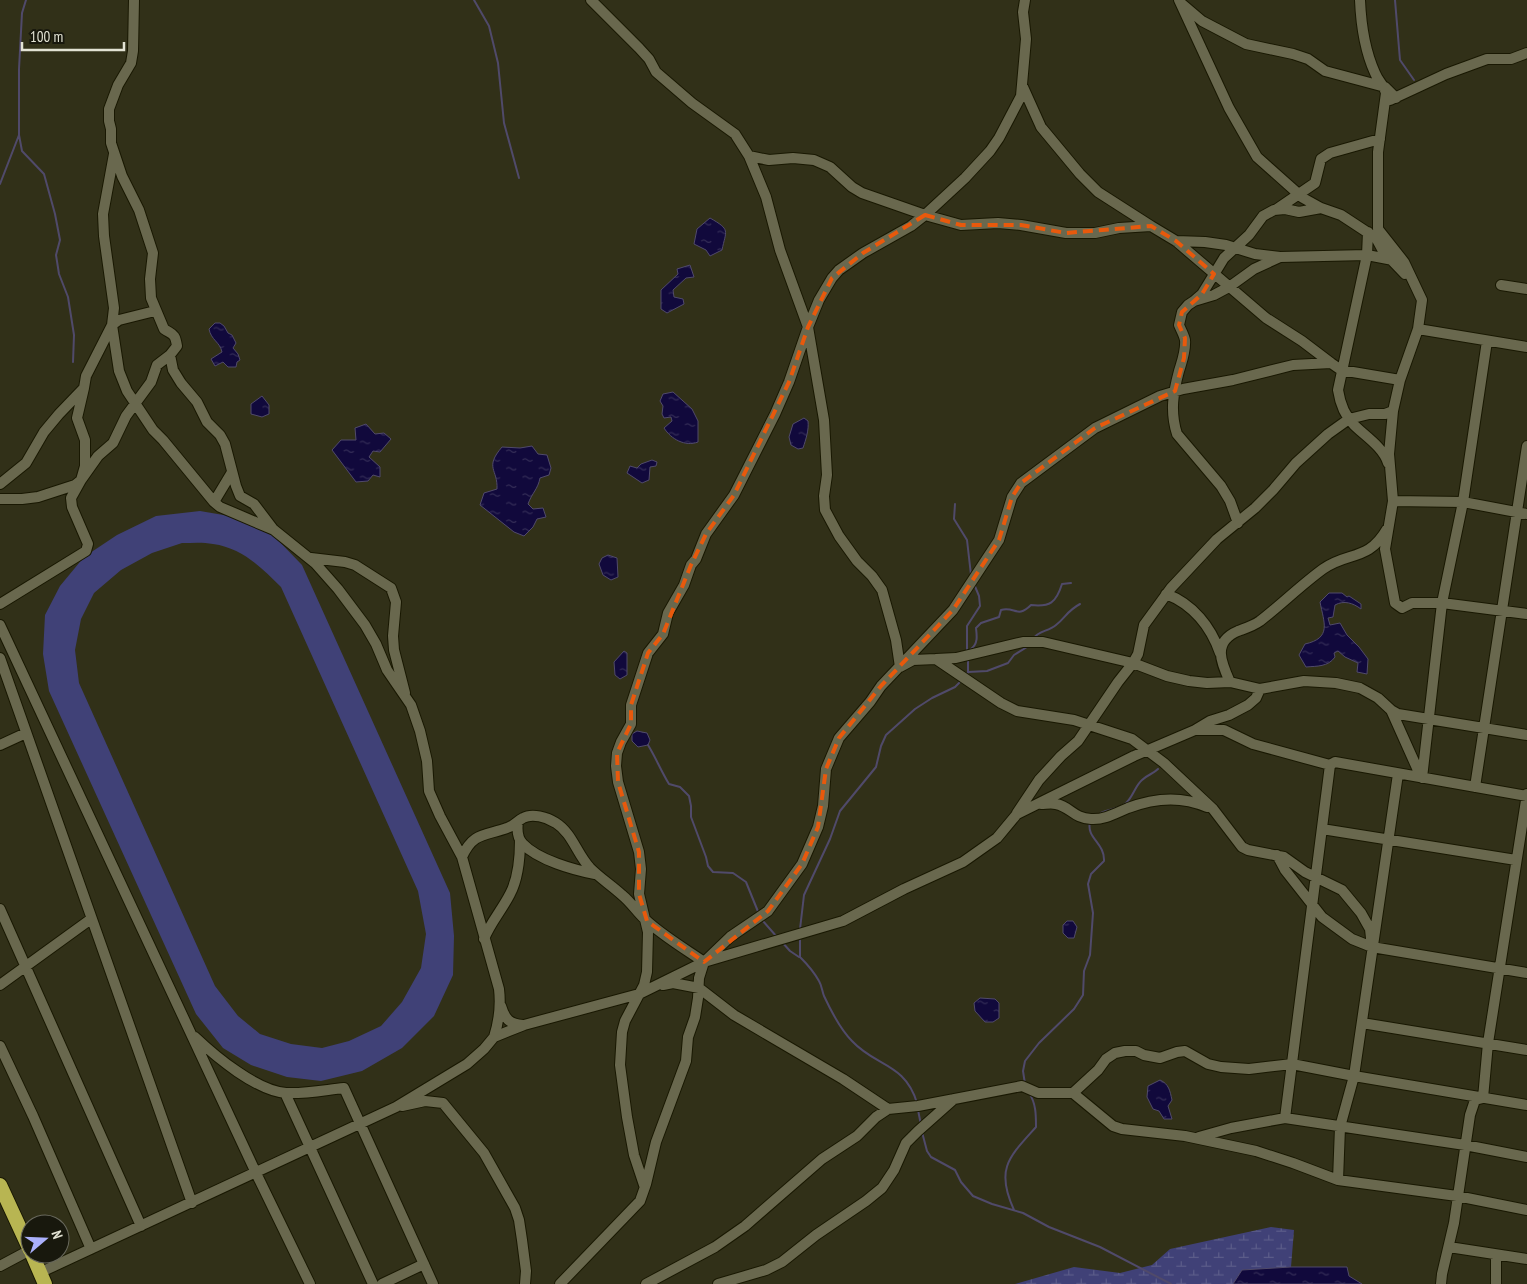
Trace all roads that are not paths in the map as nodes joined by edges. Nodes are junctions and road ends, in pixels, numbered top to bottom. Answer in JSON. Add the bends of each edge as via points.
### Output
{"nodes":[{"id":1,"x":134,"y":0,"type":"edge"},
{"id":2,"x":591,"y":0,"type":"edge"},
{"id":3,"x":1025,"y":0,"type":"edge"},
{"id":4,"x":1360,"y":0,"type":"edge"},
{"id":5,"x":1179,"y":1,"type":"edge"},
{"id":6,"x":1527,"y":53,"type":"edge"},
{"id":7,"x":1022,"y":85,"type":"junction"},
{"id":8,"x":1385,"y":87,"type":"junction"},
{"id":9,"x":1396,"y":98,"type":"junction"},
{"id":10,"x":1384,"y":104,"type":"junction"},
{"id":11,"x":1380,"y":139,"type":"junction"},
{"id":12,"x":114,"y":154,"type":"junction"},
{"id":13,"x":749,"y":156,"type":"junction"},
{"id":14,"x":1298,"y":193,"type":"junction"},
{"id":15,"x":1321,"y":208,"type":"junction"},
{"id":16,"x":1274,"y":210,"type":"junction"},
{"id":17,"x":925,"y":215,"type":"junction"},
{"id":18,"x":1151,"y":226,"type":"junction"},
{"id":19,"x":1368,"y":232,"type":"junction"},
{"id":20,"x":1176,"y":241,"type":"junction"},
{"id":21,"x":1234,"y":248,"type":"junction"},
{"id":22,"x":1367,"y":255,"type":"junction"},
{"id":23,"x":1280,"y":257,"type":"junction"},
{"id":24,"x":1393,"y":261,"type":"junction"},
{"id":25,"x":1214,"y":274,"type":"junction"},
{"id":26,"x":1501,"y":284,"type":"dead end"},
{"id":27,"x":1229,"y":287,"type":"junction"},
{"id":28,"x":1527,"y":290,"type":"edge"},
{"id":29,"x":1422,"y":300,"type":"junction"},
{"id":30,"x":1194,"y":301,"type":"junction"},
{"id":31,"x":155,"y":310,"type":"junction"},
{"id":32,"x":112,"y":325,"type":"junction"},
{"id":33,"x":808,"y":327,"type":"junction"},
{"id":34,"x":1418,"y":328,"type":"junction"},
{"id":35,"x":1487,"y":341,"type":"junction"},
{"id":36,"x":1527,"y":348,"type":"edge"},
{"id":37,"x":170,"y":355,"type":"junction"},
{"id":38,"x":1331,"y":363,"type":"junction"},
{"id":39,"x":1342,"y":370,"type":"junction"},
{"id":40,"x":1400,"y":380,"type":"junction"},
{"id":41,"x":84,"y":388,"type":"junction"},
{"id":42,"x":1175,"y":391,"type":"junction"},
{"id":43,"x":135,"y":405,"type":"junction"},
{"id":44,"x":1393,"y":411,"type":"junction"},
{"id":45,"x":1349,"y":419,"type":"junction"},
{"id":46,"x":1527,"y":446,"type":"edge"},
{"id":47,"x":1390,"y":470,"type":"junction"},
{"id":48,"x":232,"y":472,"type":"junction"},
{"id":49,"x":81,"y":480,"type":"junction"},
{"id":50,"x":0,"y":484,"type":"edge"},
{"id":51,"x":0,"y":499,"type":"edge"},
{"id":52,"x":1393,"y":501,"type":"junction"},
{"id":53,"x":214,"y":502,"type":"junction"},
{"id":54,"x":1463,"y":502,"type":"junction"},
{"id":55,"x":1522,"y":512,"type":"edge"},
{"id":56,"x":1238,"y":523,"type":"junction"},
{"id":57,"x":1389,"y":526,"type":"junction"},
{"id":58,"x":274,"y":530,"type":"junction"},
{"id":59,"x":309,"y":557,"type":"junction"},
{"id":60,"x":1166,"y":594,"type":"junction"},
{"id":61,"x":1442,"y":603,"type":"junction"},
{"id":62,"x":0,"y":604,"type":"edge"},
{"id":63,"x":1502,"y":610,"type":"junction"},
{"id":64,"x":1527,"y":614,"type":"edge"},
{"id":65,"x":0,"y":625,"type":"edge"},
{"id":66,"x":1220,"y":654,"type":"junction"},
{"id":67,"x":0,"y":658,"type":"edge"},
{"id":68,"x":936,"y":660,"type":"junction"},
{"id":69,"x":1133,"y":664,"type":"junction"},
{"id":70,"x":900,"y":667,"type":"junction"},
{"id":71,"x":1230,"y":682,"type":"junction"},
{"id":72,"x":4,"y":683,"type":"edge"},
{"id":73,"x":1260,"y":689,"type":"junction"},
{"id":74,"x":406,"y":696,"type":"junction"},
{"id":75,"x":1391,"y":710,"type":"junction"},
{"id":76,"x":1429,"y":719,"type":"junction"},
{"id":77,"x":1090,"y":724,"type":"junction"},
{"id":78,"x":1484,"y":728,"type":"junction"},
{"id":79,"x":1195,"y":730,"type":"junction"},
{"id":80,"x":26,"y":733,"type":"junction"},
{"id":81,"x":1527,"y":735,"type":"edge"},
{"id":82,"x":0,"y":745,"type":"edge"},
{"id":83,"x":1148,"y":750,"type":"junction"},
{"id":84,"x":1330,"y":765,"type":"junction"},
{"id":85,"x":1398,"y":774,"type":"junction"},
{"id":86,"x":1422,"y":778,"type":"junction"},
{"id":87,"x":1475,"y":787,"type":"junction"},
{"id":88,"x":1527,"y":795,"type":"edge"},
{"id":89,"x":1038,"y":804,"type":"junction"},
{"id":90,"x":1213,"y":809,"type":"junction"},
{"id":91,"x":1017,"y":814,"type":"junction"},
{"id":92,"x":518,"y":822,"type":"junction"},
{"id":93,"x":1322,"y":829,"type":"junction"},
{"id":94,"x":520,"y":840,"type":"junction"},
{"id":95,"x":1388,"y":840,"type":"junction"},
{"id":96,"x":462,"y":856,"type":"junction"},
{"id":97,"x":1277,"y":856,"type":"junction"},
{"id":98,"x":1516,"y":860,"type":"junction"},
{"id":99,"x":596,"y":874,"type":"junction"},
{"id":100,"x":1316,"y":878,"type":"junction"},
{"id":101,"x":1313,"y":904,"type":"junction"},
{"id":102,"x":0,"y":909,"type":"edge"},
{"id":103,"x":91,"y":919,"type":"junction"},
{"id":104,"x":647,"y":922,"type":"junction"},
{"id":105,"x":484,"y":939,"type":"junction"},
{"id":106,"x":1372,"y":947,"type":"junction"},
{"id":107,"x":704,"y":962,"type":"junction"},
{"id":108,"x":26,"y":967,"type":"junction"},
{"id":109,"x":1499,"y":968,"type":"junction"},
{"id":110,"x":1527,"y":973,"type":"edge"},
{"id":111,"x":0,"y":985,"type":"edge"},
{"id":112,"x":658,"y":985,"type":"junction"},
{"id":113,"x":699,"y":988,"type":"junction"},
{"id":114,"x":639,"y":994,"type":"junction"},
{"id":115,"x":500,"y":1002,"type":"junction"},
{"id":116,"x":1362,"y":1023,"type":"junction"},
{"id":117,"x":524,"y":1025,"type":"junction"},
{"id":118,"x":191,"y":1033,"type":"junction"},
{"id":119,"x":494,"y":1037,"type":"junction"},
{"id":120,"x":1488,"y":1043,"type":"junction"},
{"id":121,"x":0,"y":1046,"type":"edge"},
{"id":122,"x":1527,"y":1050,"type":"edge"},
{"id":123,"x":1292,"y":1064,"type":"junction"},
{"id":124,"x":1354,"y":1076,"type":"junction"},
{"id":125,"x":285,"y":1093,"type":"junction"},
{"id":126,"x":1073,"y":1093,"type":"junction"},
{"id":127,"x":956,"y":1098,"type":"junction"},
{"id":128,"x":1483,"y":1098,"type":"junction"},
{"id":129,"x":1527,"y":1105,"type":"edge"},
{"id":130,"x":396,"y":1107,"type":"junction"},
{"id":131,"x":888,"y":1109,"type":"junction"},
{"id":132,"x":1285,"y":1118,"type":"junction"},
{"id":133,"x":360,"y":1124,"type":"junction"},
{"id":134,"x":1340,"y":1127,"type":"junction"},
{"id":135,"x":1196,"y":1138,"type":"junction"},
{"id":136,"x":1465,"y":1144,"type":"junction"},
{"id":137,"x":310,"y":1148,"type":"junction"},
{"id":138,"x":1527,"y":1157,"type":"edge"},
{"id":139,"x":256,"y":1173,"type":"junction"},
{"id":140,"x":1338,"y":1180,"type":"junction"},
{"id":141,"x":0,"y":1185,"type":"edge"},
{"id":142,"x":644,"y":1191,"type":"junction"},
{"id":143,"x":1457,"y":1196,"type":"junction"},
{"id":144,"x":192,"y":1202,"type":"junction"},
{"id":145,"x":4,"y":1203,"type":"edge"},
{"id":146,"x":1527,"y":1210,"type":"edge"},
{"id":147,"x":141,"y":1226,"type":"junction"},
{"id":148,"x":20,"y":1232,"type":"edge"},
{"id":149,"x":1449,"y":1247,"type":"junction"},
{"id":150,"x":91,"y":1249,"type":"junction"},
{"id":151,"x":20,"y":1255,"type":"edge"},
{"id":152,"x":1496,"y":1255,"type":"junction"},
{"id":153,"x":1527,"y":1259,"type":"edge"},
{"id":154,"x":36,"y":1264,"type":"edge"},
{"id":155,"x":424,"y":1264,"type":"junction"},
{"id":156,"x":0,"y":1266,"type":"edge"},
{"id":157,"x":42,"y":1278,"type":"edge"},
{"id":158,"x":310,"y":1284,"type":"edge"},
{"id":159,"x":373,"y":1284,"type":"edge"},
{"id":160,"x":382,"y":1284,"type":"edge"},
{"id":161,"x":433,"y":1284,"type":"edge"},
{"id":162,"x":525,"y":1284,"type":"edge"},
{"id":163,"x":560,"y":1284,"type":"edge"},
{"id":164,"x":646,"y":1284,"type":"edge"},
{"id":165,"x":718,"y":1284,"type":"edge"},
{"id":166,"x":1442,"y":1284,"type":"edge"},
{"id":167,"x":1496,"y":1284,"type":"edge"}],
"edges":[{"from":1,"to":12,"type":"street","via":[[131,63],[109,109]]},
{"from":2,"to":13,"type":"street","via":[[649,59],[656,72],[735,134]]},
{"from":3,"to":7,"type":"street"},
{"from":4,"to":8,"type":"street","via":[[1368,53],[1376,75]]},
{"from":5,"to":8,"type":"street","via":[[1202,21],[1246,44],[1293,54],[1308,59],[1325,71]]},
{"from":5,"to":14,"type":"street","via":[[1250,148]]},
{"from":6,"to":9,"type":"street","via":[[1511,59],[1487,59]]},
{"from":7,"to":17,"type":"street","via":[[1019,103],[990,152]]},
{"from":7,"to":18,"type":"street","via":[[1040,127],[1080,174],[1098,192]]},
{"from":8,"to":9,"type":"street"},
{"from":8,"to":10,"type":"street"},
{"from":9,"to":10,"type":"street"},
{"from":10,"to":11,"type":"street"},
{"from":11,"to":14,"type":"street","via":[[1330,153],[1322,159],[1315,183]]},
{"from":11,"to":29,"type":"street","via":[[1378,229],[1404,262]]},
{"from":12,"to":31,"type":"street","via":[[139,210],[153,253],[150,279]]},
{"from":12,"to":32,"type":"street","via":[[103,214],[114,308]]},
{"from":13,"to":17,"type":"street","via":[[768,160],[814,160],[830,167],[862,193]]},
{"from":13,"to":33,"type":"street","via":[[766,197],[780,250]]},
{"from":14,"to":15,"type":"street"},
{"from":14,"to":16,"type":"street"},
{"from":15,"to":16,"type":"street","via":[[1299,212]]},
{"from":15,"to":19,"type":"street","via":[[1341,215]]},
{"from":16,"to":21,"type":"street","via":[[1263,216]]},
{"from":17,"to":18,"type":"street","via":[[961,225],[998,223],[1066,233]]},
{"from":17,"to":33,"type":"street","via":[[839,270],[819,300]]},
{"from":18,"to":20,"type":"street"},
{"from":19,"to":22,"type":"street"},
{"from":19,"to":24,"type":"street"},
{"from":20,"to":21,"type":"street"},
{"from":20,"to":25,"type":"street"},
{"from":21,"to":23,"type":"street"},
{"from":21,"to":25,"type":"street"},
{"from":22,"to":23,"type":"street"},
{"from":22,"to":24,"type":"street"},
{"from":22,"to":39,"type":"street"},
{"from":23,"to":27,"type":"street","via":[[1254,269]]},
{"from":24,"to":29,"type":"street"},
{"from":25,"to":27,"type":"street"},
{"from":25,"to":30,"type":"street"},
{"from":26,"to":28,"type":"street"},
{"from":27,"to":30,"type":"street"},
{"from":27,"to":38,"type":"street","via":[[1266,318]]},
{"from":29,"to":34,"type":"street"},
{"from":30,"to":42,"type":"street","via":[[1182,312],[1179,325],[1185,338],[1184,358]]},
{"from":31,"to":32,"type":"street"},
{"from":31,"to":37,"type":"street","via":[[164,329],[176,340],[177,346]]},
{"from":32,"to":41,"type":"street","via":[[86,376]]},
{"from":32,"to":43,"type":"street","via":[[119,371]]},
{"from":33,"to":70,"type":"street","via":[[824,420],[825,510],[839,536],[882,590]]},
{"from":33,"to":104,"type":"street","via":[[790,382],[771,423],[734,495],[706,534],[684,585],[668,612],[663,634],[648,653],[632,705],[631,724],[617,753],[618,782],[639,852],[639,894]]},
{"from":34,"to":35,"type":"street"},
{"from":34,"to":40,"type":"street"},
{"from":35,"to":36,"type":"street"},
{"from":35,"to":54,"type":"street"},
{"from":37,"to":43,"type":"street","via":[[157,365],[151,382]]},
{"from":37,"to":48,"type":"street","via":[[173,370],[181,383],[207,422],[220,435]]},
{"from":38,"to":39,"type":"street"},
{"from":38,"to":42,"type":"street","via":[[1293,365]]},
{"from":39,"to":40,"type":"street"},
{"from":39,"to":45,"type":"street","via":[[1338,390],[1341,406]]},
{"from":40,"to":44,"type":"street"},
{"from":41,"to":49,"type":"street","via":[[77,418],[85,440],[86,455]]},
{"from":41,"to":50,"type":"street","via":[[54,420],[26,463]]},
{"from":42,"to":56,"type":"street","via":[[1172,411],[1177,434],[1221,486]]},
{"from":42,"to":70,"type":"street","via":[[1140,404],[1095,428],[1021,483],[1012,497],[999,540],[971,584],[953,610]]},
{"from":43,"to":49,"type":"street","via":[[113,443],[98,456]]},
{"from":43,"to":53,"type":"street"},
{"from":44,"to":45,"type":"street"},
{"from":44,"to":47,"type":"street","via":[[1388,454]]},
{"from":45,"to":47,"type":"street","via":[[1386,458]]},
{"from":45,"to":56,"type":"street","via":[[1315,445]]},
{"from":46,"to":55,"type":"street"},
{"from":47,"to":52,"type":"street"},
{"from":48,"to":53,"type":"street"},
{"from":48,"to":58,"type":"street","via":[[240,496],[254,504]]},
{"from":49,"to":51,"type":"street","via":[[68,488],[38,497]]},
{"from":49,"to":62,"type":"street","via":[[74,490],[72,507],[88,544],[86,551]]},
{"from":52,"to":54,"type":"street"},
{"from":52,"to":57,"type":"street"},
{"from":53,"to":58,"type":"street"},
{"from":54,"to":55,"type":"street"},
{"from":54,"to":61,"type":"street"},
{"from":55,"to":63,"type":"street"},
{"from":56,"to":60,"type":"street","via":[[1217,539]]},
{"from":57,"to":61,"type":"street","via":[[1385,549],[1395,603],[1402,608],[1412,603]]},
{"from":57,"to":66,"type":"street","via":[[1370,550],[1325,568],[1260,621],[1226,639]]},
{"from":58,"to":59,"type":"street"},
{"from":59,"to":74,"type":"street","via":[[349,603],[376,644],[387,670]]},
{"from":59,"to":74,"type":"street","via":[[355,565],[391,588],[396,602],[392,636]]},
{"from":60,"to":66,"type":"street","via":[[1175,597],[1207,625]]},
{"from":60,"to":69,"type":"street","via":[[1144,624]]},
{"from":61,"to":63,"type":"street"},
{"from":61,"to":76,"type":"street"},
{"from":63,"to":64,"type":"street"},
{"from":63,"to":78,"type":"street"},
{"from":65,"to":118,"type":"street"},
{"from":66,"to":71,"type":"street"},
{"from":67,"to":72,"type":"street"},
{"from":68,"to":69,"type":"street","via":[[1023,642],[1043,642]]},
{"from":68,"to":70,"type":"street","via":[[913,660]]},
{"from":68,"to":77,"type":"street","via":[[1017,711]]},
{"from":69,"to":71,"type":"street","via":[[1188,680]]},
{"from":69,"to":77,"type":"street"},
{"from":70,"to":107,"type":"street","via":[[839,738],[826,769],[818,827],[802,864],[768,911],[730,937]]},
{"from":71,"to":73,"type":"street"},
{"from":72,"to":80,"type":"street"},
{"from":73,"to":75,"type":"street","via":[[1304,681],[1336,682],[1360,688]]},
{"from":73,"to":79,"type":"street","via":[[1248,705]]},
{"from":74,"to":96,"type":"street","via":[[420,731],[429,791]]},
{"from":75,"to":76,"type":"street"},
{"from":75,"to":86,"type":"street"},
{"from":76,"to":78,"type":"street"},
{"from":76,"to":86,"type":"street"},
{"from":77,"to":83,"type":"street","via":[[1132,739]]},
{"from":77,"to":91,"type":"street","via":[[1078,741],[1039,780]]},
{"from":78,"to":81,"type":"street"},
{"from":78,"to":87,"type":"street"},
{"from":79,"to":83,"type":"street"},
{"from":79,"to":84,"type":"street","via":[[1224,730],[1254,744]]},
{"from":80,"to":82,"type":"street"},
{"from":80,"to":103,"type":"street"},
{"from":83,"to":89,"type":"street"},
{"from":83,"to":90,"type":"street"},
{"from":84,"to":85,"type":"street","via":[[1335,762]]},
{"from":84,"to":93,"type":"street"},
{"from":85,"to":86,"type":"street"},
{"from":85,"to":95,"type":"street"},
{"from":86,"to":87,"type":"street"},
{"from":87,"to":88,"type":"street"},
{"from":88,"to":98,"type":"street"},
{"from":89,"to":90,"type":"street","via":[[1057,804],[1079,818],[1093,819],[1105,818],[1151,800],[1195,802]]},
{"from":89,"to":91,"type":"street"},
{"from":90,"to":97,"type":"street","via":[[1242,847]]},
{"from":91,"to":107,"type":"street","via":[[997,838],[963,862],[843,921]]},
{"from":92,"to":94,"type":"street"},
{"from":92,"to":96,"type":"street","via":[[473,839]]},
{"from":92,"to":99,"type":"street","via":[[532,816],[555,822]]},
{"from":93,"to":95,"type":"street"},
{"from":93,"to":100,"type":"street"},
{"from":94,"to":99,"type":"street","via":[[527,848],[552,862]]},
{"from":94,"to":105,"type":"street","via":[[511,893]]},
{"from":95,"to":98,"type":"street"},
{"from":95,"to":106,"type":"street"},
{"from":96,"to":105,"type":"street"},
{"from":97,"to":100,"type":"street","via":[[1284,857]]},
{"from":97,"to":101,"type":"street"},
{"from":98,"to":109,"type":"street"},
{"from":99,"to":104,"type":"street","via":[[624,896]]},
{"from":100,"to":101,"type":"street"},
{"from":100,"to":106,"type":"street","via":[[1350,897],[1370,929]]},
{"from":101,"to":106,"type":"street","via":[[1322,916],[1352,940]]},
{"from":101,"to":123,"type":"street"},
{"from":102,"to":108,"type":"street"},
{"from":103,"to":108,"type":"street"},
{"from":103,"to":144,"type":"street"},
{"from":104,"to":107,"type":"street"},
{"from":104,"to":114,"type":"street","via":[[647,972]]},
{"from":105,"to":115,"type":"street"},
{"from":106,"to":109,"type":"street"},
{"from":106,"to":116,"type":"street"},
{"from":107,"to":112,"type":"street"},
{"from":107,"to":113,"type":"street"},
{"from":108,"to":111,"type":"street"},
{"from":108,"to":147,"type":"street"},
{"from":109,"to":110,"type":"street"},
{"from":109,"to":120,"type":"street"},
{"from":112,"to":113,"type":"street"},
{"from":112,"to":114,"type":"street"},
{"from":113,"to":131,"type":"street","via":[[734,1015]]},
{"from":113,"to":142,"type":"street","via":[[686,1061],[656,1142]]},
{"from":114,"to":117,"type":"street"},
{"from":114,"to":142,"type":"street","via":[[622,1032],[620,1065],[634,1155]]},
{"from":115,"to":117,"type":"street","via":[[504,1017]]},
{"from":115,"to":119,"type":"street"},
{"from":116,"to":120,"type":"street"},
{"from":116,"to":124,"type":"street"},
{"from":117,"to":119,"type":"street"},
{"from":118,"to":125,"type":"street","via":[[240,1073]]},
{"from":118,"to":139,"type":"street"},
{"from":119,"to":130,"type":"street","via":[[468,1064]]},
{"from":120,"to":122,"type":"street"},
{"from":120,"to":128,"type":"street"},
{"from":121,"to":150,"type":"street"},
{"from":123,"to":124,"type":"street"},
{"from":123,"to":126,"type":"street","via":[[1233,1068],[1208,1064],[1185,1051],[1160,1058],[1125,1051],[1106,1059]]},
{"from":123,"to":132,"type":"street"},
{"from":124,"to":128,"type":"street"},
{"from":124,"to":134,"type":"street"},
{"from":125,"to":133,"type":"street","via":[[344,1088]]},
{"from":125,"to":137,"type":"street"},
{"from":126,"to":127,"type":"street","via":[[1038,1093],[1022,1086]]},
{"from":126,"to":135,"type":"street","via":[[1113,1126]]},
{"from":127,"to":131,"type":"street"},
{"from":127,"to":165,"type":"street","via":[[906,1143],[882,1188],[866,1201],[782,1262]]},
{"from":128,"to":129,"type":"street"},
{"from":128,"to":136,"type":"street","via":[[1475,1100]]},
{"from":130,"to":133,"type":"street"},
{"from":130,"to":162,"type":"street","via":[[425,1101],[442,1103],[478,1144],[519,1220]]},
{"from":131,"to":164,"type":"street","via":[[857,1136],[822,1159],[739,1230],[715,1247]]},
{"from":132,"to":134,"type":"street"},
{"from":132,"to":135,"type":"street"},
{"from":133,"to":137,"type":"street"},
{"from":133,"to":155,"type":"street"},
{"from":134,"to":136,"type":"street"},
{"from":134,"to":140,"type":"street"},
{"from":135,"to":140,"type":"street","via":[[1256,1151]]},
{"from":136,"to":138,"type":"street"},
{"from":136,"to":143,"type":"street"},
{"from":137,"to":139,"type":"street"},
{"from":137,"to":159,"type":"street"},
{"from":139,"to":144,"type":"street"},
{"from":139,"to":158,"type":"street"},
{"from":140,"to":143,"type":"street"},
{"from":141,"to":145,"type":"highway"},
{"from":142,"to":163,"type":"street","via":[[640,1201]]},
{"from":143,"to":146,"type":"street"},
{"from":143,"to":149,"type":"street"},
{"from":144,"to":147,"type":"street"},
{"from":145,"to":148,"type":"highway"},
{"from":147,"to":150,"type":"street"},
{"from":149,"to":152,"type":"street"},
{"from":149,"to":166,"type":"street"},
{"from":150,"to":157,"type":"street"},
{"from":151,"to":156,"type":"street"},
{"from":152,"to":153,"type":"street"},
{"from":152,"to":167,"type":"street"},
{"from":154,"to":157,"type":"highway"},
{"from":155,"to":160,"type":"street"},
{"from":155,"to":161,"type":"street"}]}
